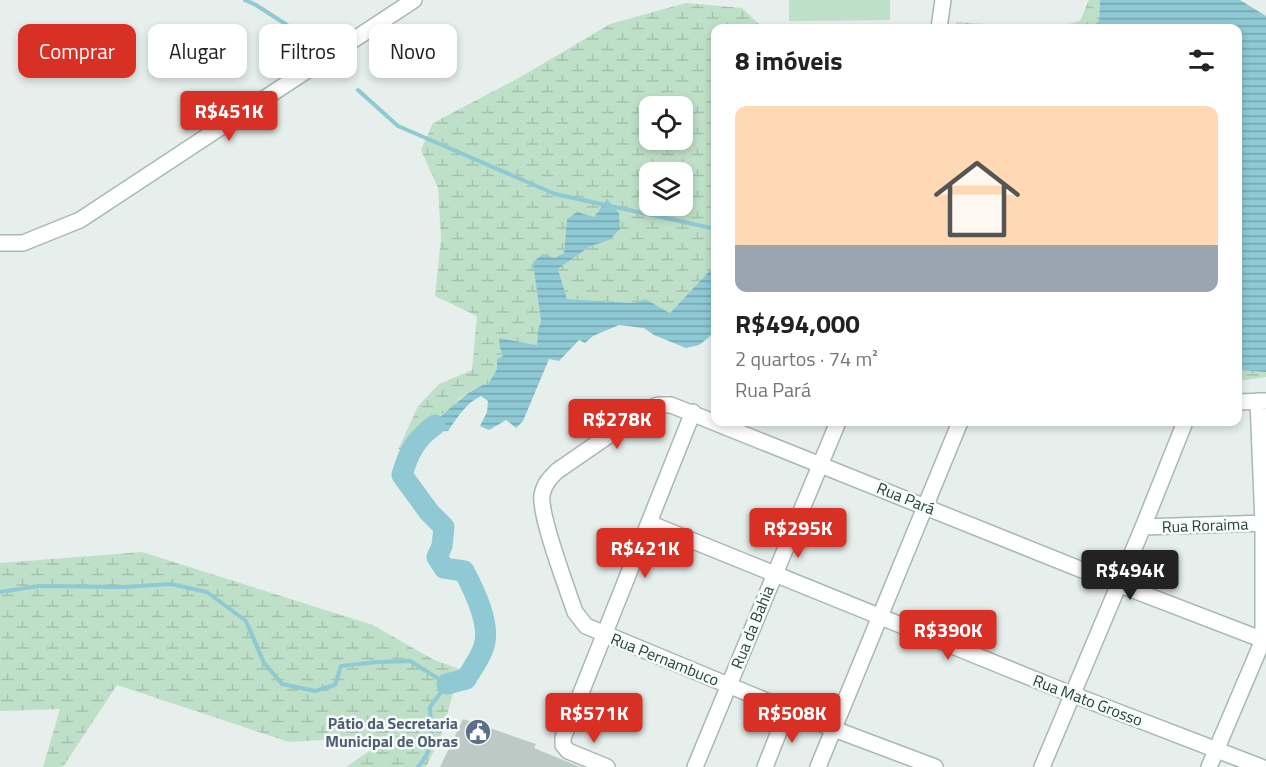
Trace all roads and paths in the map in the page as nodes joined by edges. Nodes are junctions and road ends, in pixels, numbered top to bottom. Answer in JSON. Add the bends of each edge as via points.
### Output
{"nodes":[{"id":1,"x":414,"y":0,"type":"edge"},
{"id":2,"x":943,"y":0,"type":"edge"},
{"id":3,"x":940,"y":24,"type":"edge"},
{"id":4,"x":0,"y":243,"type":"edge"},
{"id":5,"x":1262,"y":401,"type":"edge"},
{"id":6,"x":1242,"y":402,"type":"edge"},
{"id":7,"x":693,"y":412,"type":"junction"},
{"id":8,"x":711,"y":419,"type":"edge"},
{"id":9,"x":727,"y":426,"type":"edge"},
{"id":10,"x":836,"y":426,"type":"edge"},
{"id":11,"x":958,"y":426,"type":"edge"},
{"id":12,"x":1183,"y":426,"type":"edge"},
{"id":13,"x":819,"y":464,"type":"junction"},
{"id":14,"x":557,"y":471,"type":"joint"},
{"id":15,"x":926,"y":506,"type":"junction"},
{"id":16,"x":649,"y":523,"type":"junction"},
{"id":17,"x":1264,"y":523,"type":"edge"},
{"id":18,"x":1143,"y":527,"type":"junction"},
{"id":19,"x":774,"y":575,"type":"junction"},
{"id":20,"x":1119,"y":585,"type":"junction"},
{"id":21,"x":882,"y":616,"type":"junction"},
{"id":22,"x":606,"y":635,"type":"junction"},
{"id":23,"x":1264,"y":641,"type":"edge"},
{"id":24,"x":729,"y":685,"type":"junction"},
{"id":25,"x":1072,"y":694,"type":"junction"},
{"id":26,"x":788,"y":709,"type":"junction"},
{"id":27,"x":834,"y":729,"type":"junction"},
{"id":28,"x":1217,"y":750,"type":"junction"},
{"id":29,"x":607,"y":767,"type":"edge"},
{"id":30,"x":695,"y":767,"type":"edge"},
{"id":31,"x":765,"y":767,"type":"edge"},
{"id":32,"x":818,"y":767,"type":"edge"},
{"id":33,"x":935,"y":767,"type":"edge"},
{"id":34,"x":1042,"y":767,"type":"edge"},
{"id":35,"x":1209,"y":767,"type":"edge"},
{"id":36,"x":1261,"y":767,"type":"edge"}],
"edges":[{"from":1,"to":4,"type":"street","via":[[80,220],[23,243]]},
{"from":2,"to":3,"type":"street"},
{"from":5,"to":6,"type":"street"},
{"from":5,"to":17,"type":"street"},
{"from":7,"to":8,"type":"street","name":"Rua Pará"},
{"from":7,"to":14,"type":"street","name":"Rua Pará","via":[[671,405],[652,407]]},
{"from":7,"to":16,"type":"street"},
{"from":9,"to":13,"type":"street","name":"Rua Pará"},
{"from":10,"to":13,"type":"street","name":"Rua da Bahia"},
{"from":11,"to":15,"type":"street"},
{"from":12,"to":18,"type":"street"},
{"from":13,"to":15,"type":"street","name":"Rua Pará"},
{"from":13,"to":19,"type":"street","name":"Rua da Bahia"},
{"from":14,"to":22,"type":"street","name":"Rua Pernambuco","via":[[544,489],[542,508],[575,612],[586,626]]},
{"from":15,"to":20,"type":"street","name":"Rua Pará"},
{"from":15,"to":21,"type":"street"},
{"from":16,"to":19,"type":"street","name":"Rua Mato Grosso"},
{"from":16,"to":22,"type":"street"},
{"from":17,"to":18,"type":"street","name":"Rua Roraima"},
{"from":17,"to":23,"type":"street"},
{"from":18,"to":20,"type":"street"},
{"from":19,"to":21,"type":"street","name":"Rua Mato Grosso"},
{"from":19,"to":24,"type":"street","name":"Rua da Bahia"},
{"from":20,"to":23,"type":"street","name":"Rua Pará"},
{"from":20,"to":25,"type":"street"},
{"from":21,"to":25,"type":"street","name":"Rua Mato Grosso"},
{"from":21,"to":27,"type":"street"},
{"from":22,"to":24,"type":"street","name":"Rua Pernambuco"},
{"from":22,"to":29,"type":"street","via":[[563,745],[568,751]]},
{"from":23,"to":28,"type":"street"},
{"from":24,"to":26,"type":"street","name":"Rua Pernambuco"},
{"from":24,"to":30,"type":"street","name":"Rua da Bahia"},
{"from":25,"to":28,"type":"street","name":"Rua Mato Grosso"},
{"from":25,"to":34,"type":"street"},
{"from":26,"to":27,"type":"street","name":"Rua Pernambuco"},
{"from":26,"to":31,"type":"street"},
{"from":27,"to":32,"type":"street"},
{"from":27,"to":33,"type":"street","name":"Rua Pernambuco"},
{"from":28,"to":35,"type":"street"},
{"from":28,"to":36,"type":"street","name":"Rua Mato Grosso"}]}
